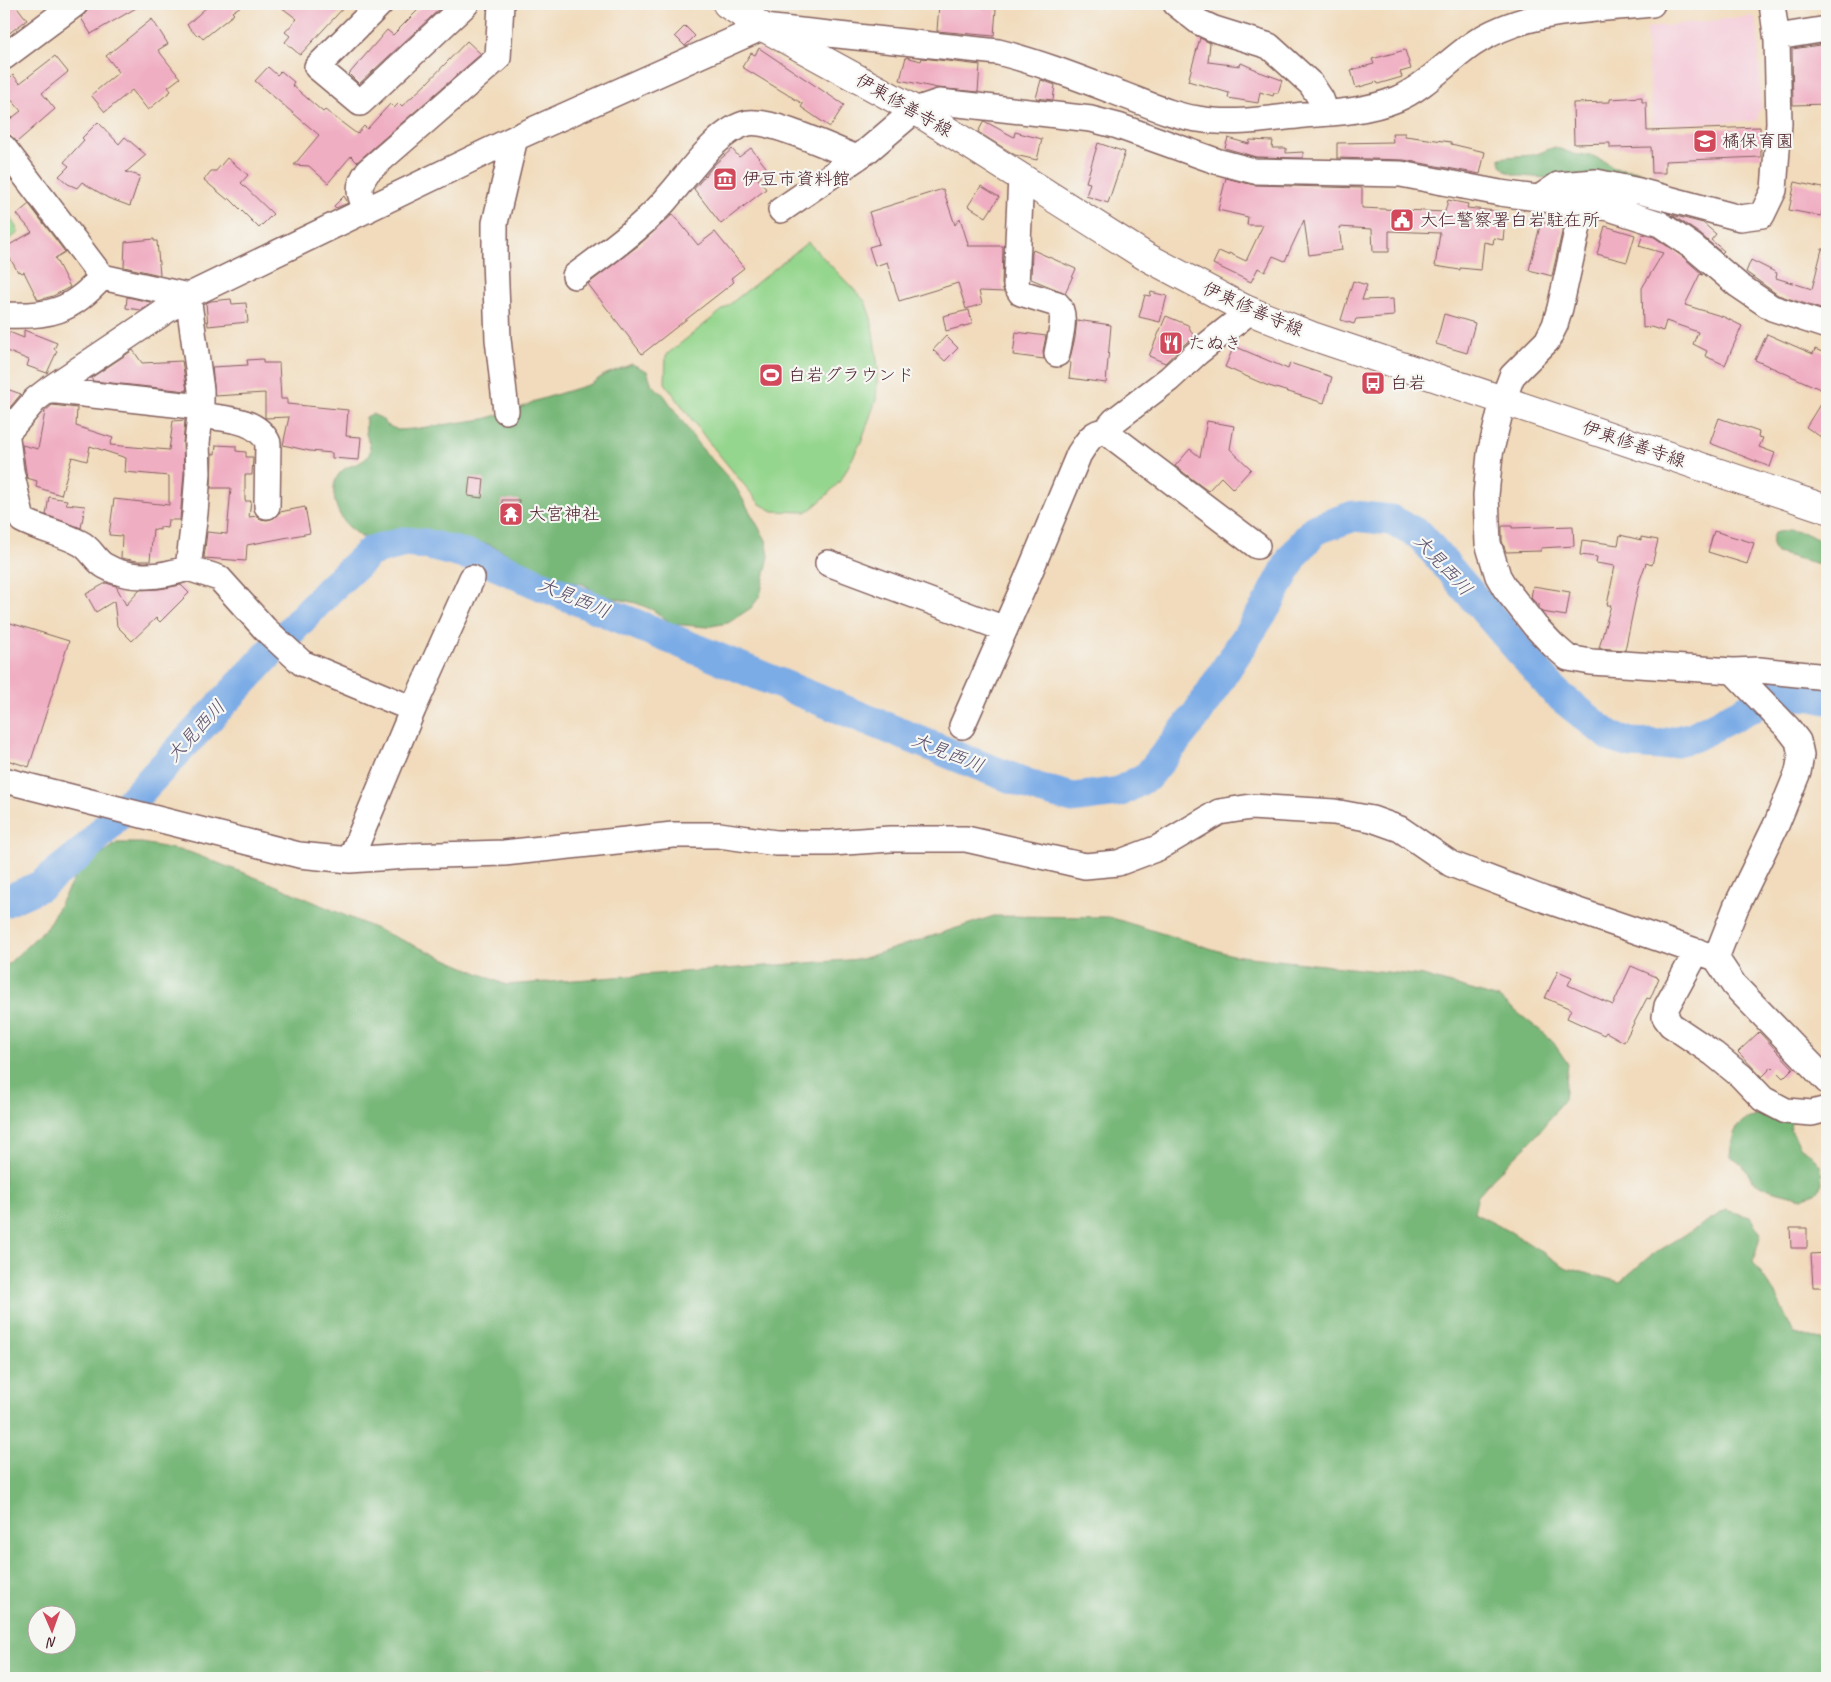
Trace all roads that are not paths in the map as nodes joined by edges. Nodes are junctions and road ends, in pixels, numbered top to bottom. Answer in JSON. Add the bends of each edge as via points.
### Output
{"nodes":[{"id":1,"x":75,"y":4,"type":"edge"},
{"id":2,"x":380,"y":4,"type":"edge"},
{"id":3,"x":466,"y":4,"type":"edge"},
{"id":4,"x":500,"y":4,"type":"edge"},
{"id":5,"x":727,"y":4,"type":"edge"},
{"id":6,"x":1176,"y":4,"type":"edge"},
{"id":7,"x":1652,"y":4,"type":"edge"},
{"id":8,"x":1772,"y":4,"type":"edge"},
{"id":9,"x":1592,"y":6,"type":"edge"},
{"id":10,"x":763,"y":27,"type":"junction"},
{"id":11,"x":1827,"y":29,"type":"edge"},
{"id":12,"x":1777,"y":37,"type":"junction"},
{"id":13,"x":4,"y":57,"type":"edge"},
{"id":14,"x":916,"y":110,"type":"junction"},
{"id":15,"x":1326,"y":113,"type":"junction"},
{"id":16,"x":516,"y":138,"type":"junction"},
{"id":17,"x":4,"y":148,"type":"edge"},
{"id":18,"x":857,"y":158,"type":"junction"},
{"id":19,"x":1021,"y":177,"type":"junction"},
{"id":20,"x":1539,"y":198,"type":"junction"},
{"id":21,"x":1583,"y":204,"type":"junction"},
{"id":22,"x":367,"y":210,"type":"junction"},
{"id":23,"x":781,"y":210,"type":"dead end"},
{"id":24,"x":575,"y":276,"type":"dead end"},
{"id":25,"x":102,"y":277,"type":"junction"},
{"id":26,"x":188,"y":296,"type":"junction"},
{"id":27,"x":1250,"y":311,"type":"junction"},
{"id":28,"x":4,"y":315,"type":"edge"},
{"id":29,"x":1827,"y":326,"type":"edge"},
{"id":30,"x":1057,"y":354,"type":"dead end"},
{"id":31,"x":48,"y":390,"type":"junction"},
{"id":32,"x":1503,"y":400,"type":"junction"},
{"id":33,"x":201,"y":411,"type":"junction"},
{"id":34,"x":506,"y":411,"type":"dead end"},
{"id":35,"x":5,"y":430,"type":"edge"},
{"id":36,"x":1105,"y":431,"type":"junction"},
{"id":37,"x":266,"y":506,"type":"dead end"},
{"id":38,"x":1827,"y":509,"type":"edge"},
{"id":39,"x":13,"y":519,"type":"edge"},
{"id":40,"x":1257,"y":546,"type":"dead end"},
{"id":41,"x":828,"y":563,"type":"dead end"},
{"id":42,"x":188,"y":568,"type":"junction"},
{"id":43,"x":472,"y":578,"type":"dead end"},
{"id":44,"x":1005,"y":629,"type":"junction"},
{"id":45,"x":1736,"y":675,"type":"junction"},
{"id":46,"x":1827,"y":677,"type":"edge"},
{"id":47,"x":413,"y":709,"type":"junction"},
{"id":48,"x":962,"y":726,"type":"dead end"},
{"id":49,"x":4,"y":780,"type":"edge"},
{"id":50,"x":350,"y":860,"type":"junction"},
{"id":51,"x":1707,"y":954,"type":"junction"},
{"id":52,"x":1827,"y":1081,"type":"edge"},
{"id":53,"x":1827,"y":1109,"type":"edge"}],
"edges":[{"from":1,"to":13,"type":"street"},
{"from":2,"to":3,"type":"street","via":[[317,67],[360,103]]},
{"from":4,"to":22,"type":"street","via":[[498,58],[368,171],[359,189]]},
{"from":5,"to":10,"type":"main road","name":"伊東修善寺線"},
{"from":6,"to":15,"type":"street","via":[[1214,29],[1269,46],[1312,84]]},
{"from":7,"to":9,"type":"street"},
{"from":8,"to":12,"type":"street"},
{"from":9,"to":15,"type":"street","via":[[1542,16],[1495,32],[1473,44],[1398,99],[1371,107]]},
{"from":10,"to":14,"type":"main road","name":"伊東修善寺線"},
{"from":10,"to":15,"type":"street","via":[[998,52],[1030,60],[1197,119],[1243,121]]},
{"from":10,"to":16,"type":"street"},
{"from":11,"to":12,"type":"street"},
{"from":12,"to":20,"type":"street","via":[[1779,123],[1774,190],[1762,215],[1740,218],[1596,182],[1558,185]]},
{"from":14,"to":18,"type":"street"},
{"from":14,"to":19,"type":"main road","name":"伊東修善寺線"},
{"from":14,"to":20,"type":"street","via":[[939,102],[1090,119],[1254,171],[1401,174]]},
{"from":16,"to":22,"type":"street"},
{"from":16,"to":34,"type":"street","via":[[495,223],[498,339]]},
{"from":17,"to":25,"type":"street"},
{"from":18,"to":23,"type":"street"},
{"from":18,"to":24,"type":"street","via":[[776,127],[748,123],[710,148],[645,221]]},
{"from":19,"to":27,"type":"main road","name":"伊東修善寺線","via":[[1145,256]]},
{"from":19,"to":30,"type":"street","via":[[1016,285],[1021,293],[1060,307],[1062,316]]},
{"from":20,"to":21,"type":"street"},
{"from":21,"to":29,"type":"street","via":[[1610,208],[1660,224],[1772,308]]},
{"from":21,"to":32,"type":"street","via":[[1555,325],[1547,341],[1512,376]]},
{"from":22,"to":26,"type":"street"},
{"from":25,"to":26,"type":"street"},
{"from":25,"to":28,"type":"street","via":[[77,302],[63,309],[42,315]]},
{"from":26,"to":31,"type":"street"},
{"from":26,"to":33,"type":"street"},
{"from":27,"to":32,"type":"main road","name":"伊東修善寺線","via":[[1312,336]]},
{"from":27,"to":36,"type":"street"},
{"from":31,"to":33,"type":"street"},
{"from":31,"to":35,"type":"street","via":[[12,427]]},
{"from":32,"to":38,"type":"main road","name":"伊東修善寺線"},
{"from":32,"to":45,"type":"street","via":[[1490,454],[1486,495],[1488,542],[1504,588],[1535,626],[1568,658]]},
{"from":33,"to":37,"type":"street","via":[[254,426],[264,434],[268,443]]},
{"from":33,"to":42,"type":"street"},
{"from":35,"to":39,"type":"street"},
{"from":36,"to":40,"type":"street"},
{"from":36,"to":44,"type":"street","via":[[1089,438],[1079,454]]},
{"from":39,"to":42,"type":"street","via":[[80,543],[89,548],[104,566],[119,572],[141,576],[164,575]]},
{"from":41,"to":44,"type":"street"},
{"from":42,"to":47,"type":"street","via":[[219,578],[264,629],[302,663]]},
{"from":43,"to":47,"type":"street"},
{"from":44,"to":48,"type":"street"},
{"from":45,"to":46,"type":"street","via":[[1758,670]]},
{"from":45,"to":51,"type":"street","via":[[1788,728],[1798,741],[1801,755],[1798,772],[1777,823],[1736,907]]},
{"from":47,"to":50,"type":"street"},
{"from":49,"to":50,"type":"street","via":[[299,855]]},
{"from":50,"to":51,"type":"street","via":[[504,853],[673,835],[719,834],[776,843],[966,838],[1085,866],[1118,864],[1158,848],[1219,812],[1251,806],[1334,812],[1372,819],[1400,829],[1451,864]]},
{"from":51,"to":52,"type":"street"},
{"from":51,"to":53,"type":"street","via":[[1667,1006],[1665,1017],[1671,1025],[1741,1076],[1763,1099],[1786,1111],[1812,1113]]}]}
